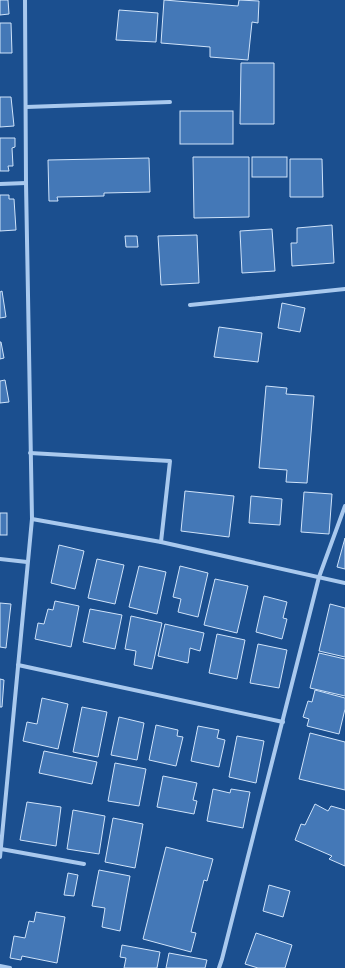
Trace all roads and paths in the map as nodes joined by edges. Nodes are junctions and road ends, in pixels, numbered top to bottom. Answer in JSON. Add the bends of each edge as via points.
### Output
{"nodes":[{"id":1,"x":25,"y":0,"type":"edge"},
{"id":2,"x":170,"y":102,"type":"dead end"},
{"id":3,"x":26,"y":107,"type":"junction"},
{"id":4,"x":26,"y":183,"type":"junction"},
{"id":5,"x":0,"y":184,"type":"edge"},
{"id":6,"x":345,"y":289,"type":"edge"},
{"id":7,"x":190,"y":305,"type":"dead end"},
{"id":8,"x":30,"y":453,"type":"junction"},
{"id":9,"x":345,"y":506,"type":"edge"},
{"id":10,"x":32,"y":519,"type":"junction"},
{"id":11,"x":161,"y":542,"type":"junction"},
{"id":12,"x":0,"y":559,"type":"edge"},
{"id":13,"x":28,"y":562,"type":"junction"},
{"id":14,"x":319,"y":576,"type":"junction"},
{"id":15,"x":345,"y":583,"type":"edge"},
{"id":16,"x":18,"y":666,"type":"junction"},
{"id":17,"x":283,"y":722,"type":"junction"},
{"id":18,"x":1,"y":849,"type":"edge"},
{"id":19,"x":0,"y":857,"type":"edge"},
{"id":20,"x":84,"y":864,"type":"dead end"},
{"id":21,"x":0,"y":966,"type":"edge"},
{"id":22,"x":10,"y":968,"type":"edge"},
{"id":23,"x":218,"y":968,"type":"edge"}],
"edges":[{"from":1,"to":3,"type":"street"},
{"from":2,"to":3,"type":"street"},
{"from":3,"to":4,"type":"street"},
{"from":4,"to":5,"type":"street"},
{"from":4,"to":8,"type":"street"},
{"from":6,"to":7,"type":"street"},
{"from":8,"to":10,"type":"street"},
{"from":8,"to":11,"type":"street","via":[[170,461]]},
{"from":9,"to":14,"type":"street"},
{"from":10,"to":11,"type":"street"},
{"from":10,"to":13,"type":"street"},
{"from":11,"to":14,"type":"street"},
{"from":12,"to":13,"type":"street"},
{"from":13,"to":16,"type":"street"},
{"from":14,"to":15,"type":"street"},
{"from":14,"to":17,"type":"street"},
{"from":16,"to":17,"type":"street"},
{"from":16,"to":18,"type":"street"},
{"from":17,"to":23,"type":"street"},
{"from":18,"to":19,"type":"street"},
{"from":18,"to":20,"type":"street"},
{"from":21,"to":22,"type":"street"}]}
